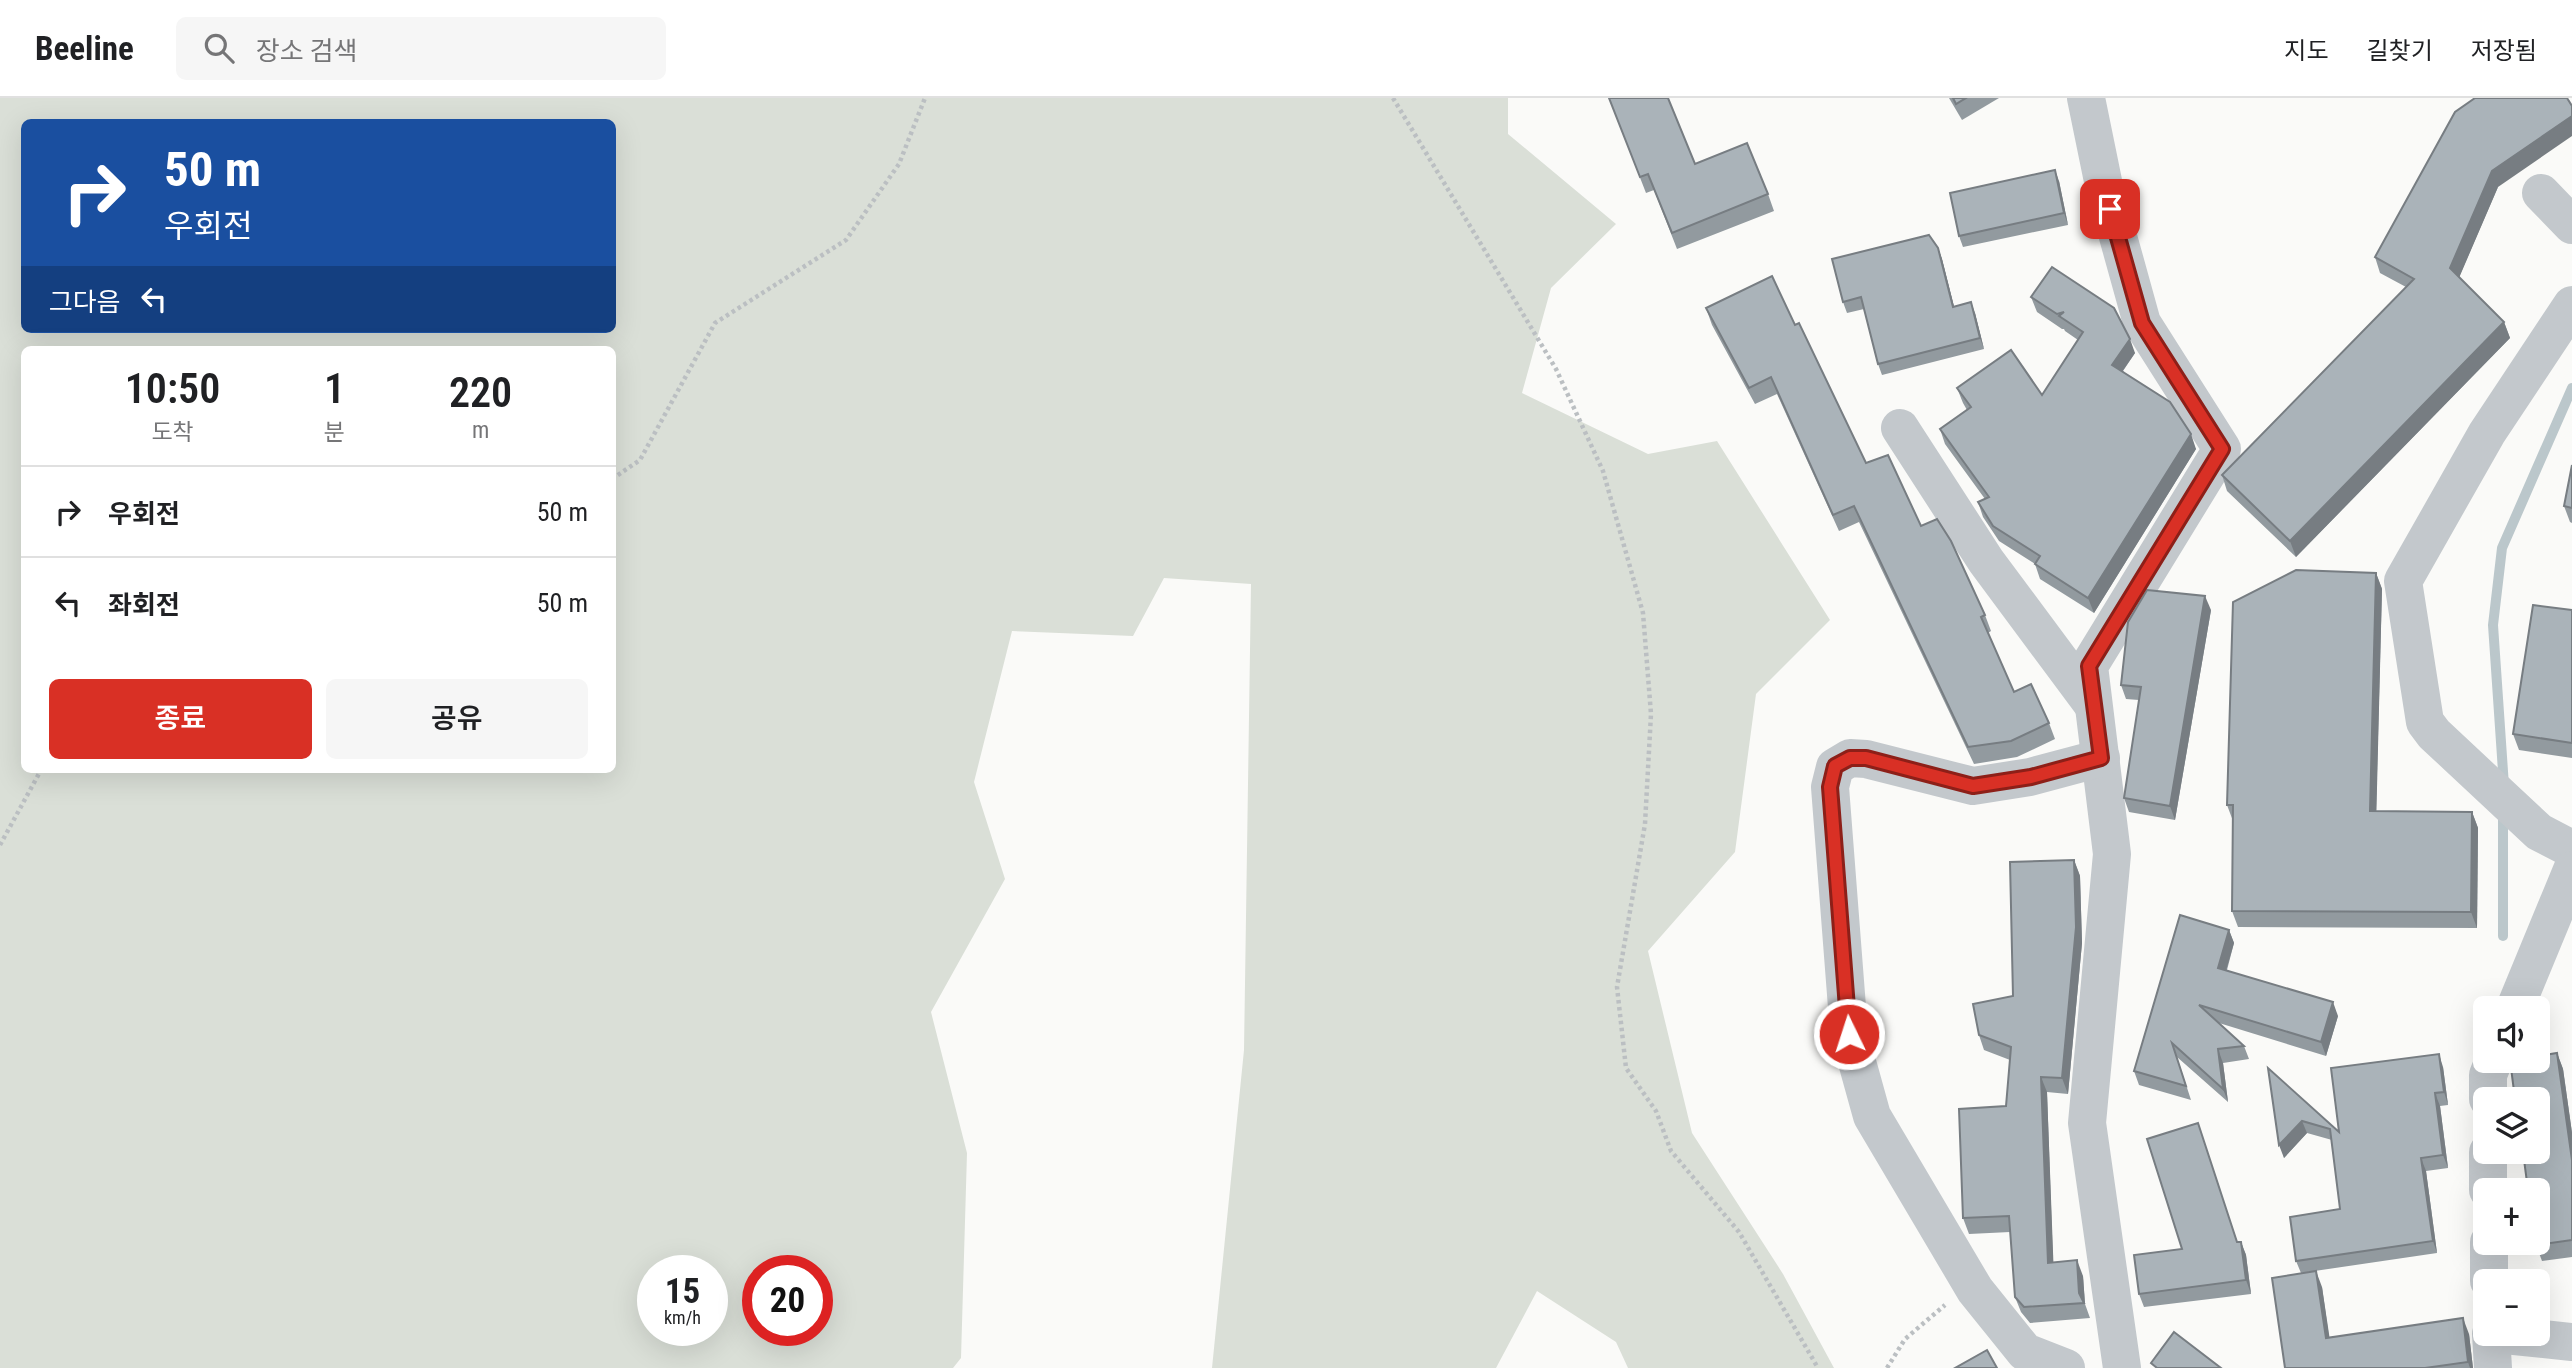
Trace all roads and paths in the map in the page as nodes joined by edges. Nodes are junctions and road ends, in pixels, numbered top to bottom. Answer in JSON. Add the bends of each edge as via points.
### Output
{"nodes":[{"id":1,"x":925,"y":98,"type":"edge"},
{"id":2,"x":1393,"y":98,"type":"edge"},
{"id":3,"x":2086,"y":98,"type":"edge"},
{"id":4,"x":2542,"y":193,"type":"dead end"},
{"id":5,"x":2572,"y":225,"type":"edge"},
{"id":6,"x":2572,"y":305,"type":"edge"},
{"id":7,"x":1900,"y":428,"type":"dead end"},
{"id":8,"x":616,"y":476,"type":"edge"},
{"id":9,"x":2094,"y":707,"type":"junction"},
{"id":10,"x":2101,"y":758,"type":"junction"},
{"id":11,"x":39,"y":773,"type":"edge"},
{"id":12,"x":2556,"y":840,"type":"edge"},
{"id":13,"x":0,"y":845,"type":"edge"},
{"id":14,"x":2572,"y":870,"type":"edge"},
{"id":15,"x":2520,"y":996,"type":"edge"},
{"id":16,"x":1975,"y":1290,"type":"junction"},
{"id":17,"x":2550,"y":1340,"type":"edge"},
{"id":18,"x":2572,"y":1342,"type":"edge"},
{"id":19,"x":2493,"y":1346,"type":"edge"},
{"id":20,"x":1818,"y":1368,"type":"edge"},
{"id":21,"x":1887,"y":1368,"type":"edge"},
{"id":22,"x":2066,"y":1368,"type":"edge"},
{"id":23,"x":2122,"y":1368,"type":"edge"},
{"id":24,"x":2493,"y":1368,"type":"edge"}],
"edges":[{"from":1,"to":8,"type":"path","via":[[899,163],[846,240],[715,323],[640,460]]},
{"from":2,"to":20,"type":"path","via":[[1556,369],[1603,471],[1643,613],[1651,714],[1645,824],[1617,987],[1626,1068],[1656,1111],[1671,1152],[1739,1232]]},
{"from":3,"to":9,"type":"street","via":[[2104,186],[2142,323],[2222,449],[2089,666]]},
{"from":4,"to":5,"type":"street"},
{"from":6,"to":12,"type":"street","via":[[2487,433],[2403,581],[2425,722]]},
{"from":7,"to":9,"type":"street","via":[[1986,561]]},
{"from":9,"to":10,"type":"street"},
{"from":10,"to":16,"type":"street","via":[[2031,777],[1973,786],[1866,758],[1850,758],[1835,766],[1830,787],[1849,1034],[1872,1116]]},
{"from":10,"to":23,"type":"street","via":[[2112,854],[2087,1123]]},
{"from":11,"to":13,"type":"path"},
{"from":14,"to":15,"type":"street"},
{"from":16,"to":21,"type":"path","via":[[1923,1321]]},
{"from":16,"to":22,"type":"street","via":[[2025,1352]]},
{"from":17,"to":18,"type":"street"},
{"from":19,"to":24,"type":"street"}]}
